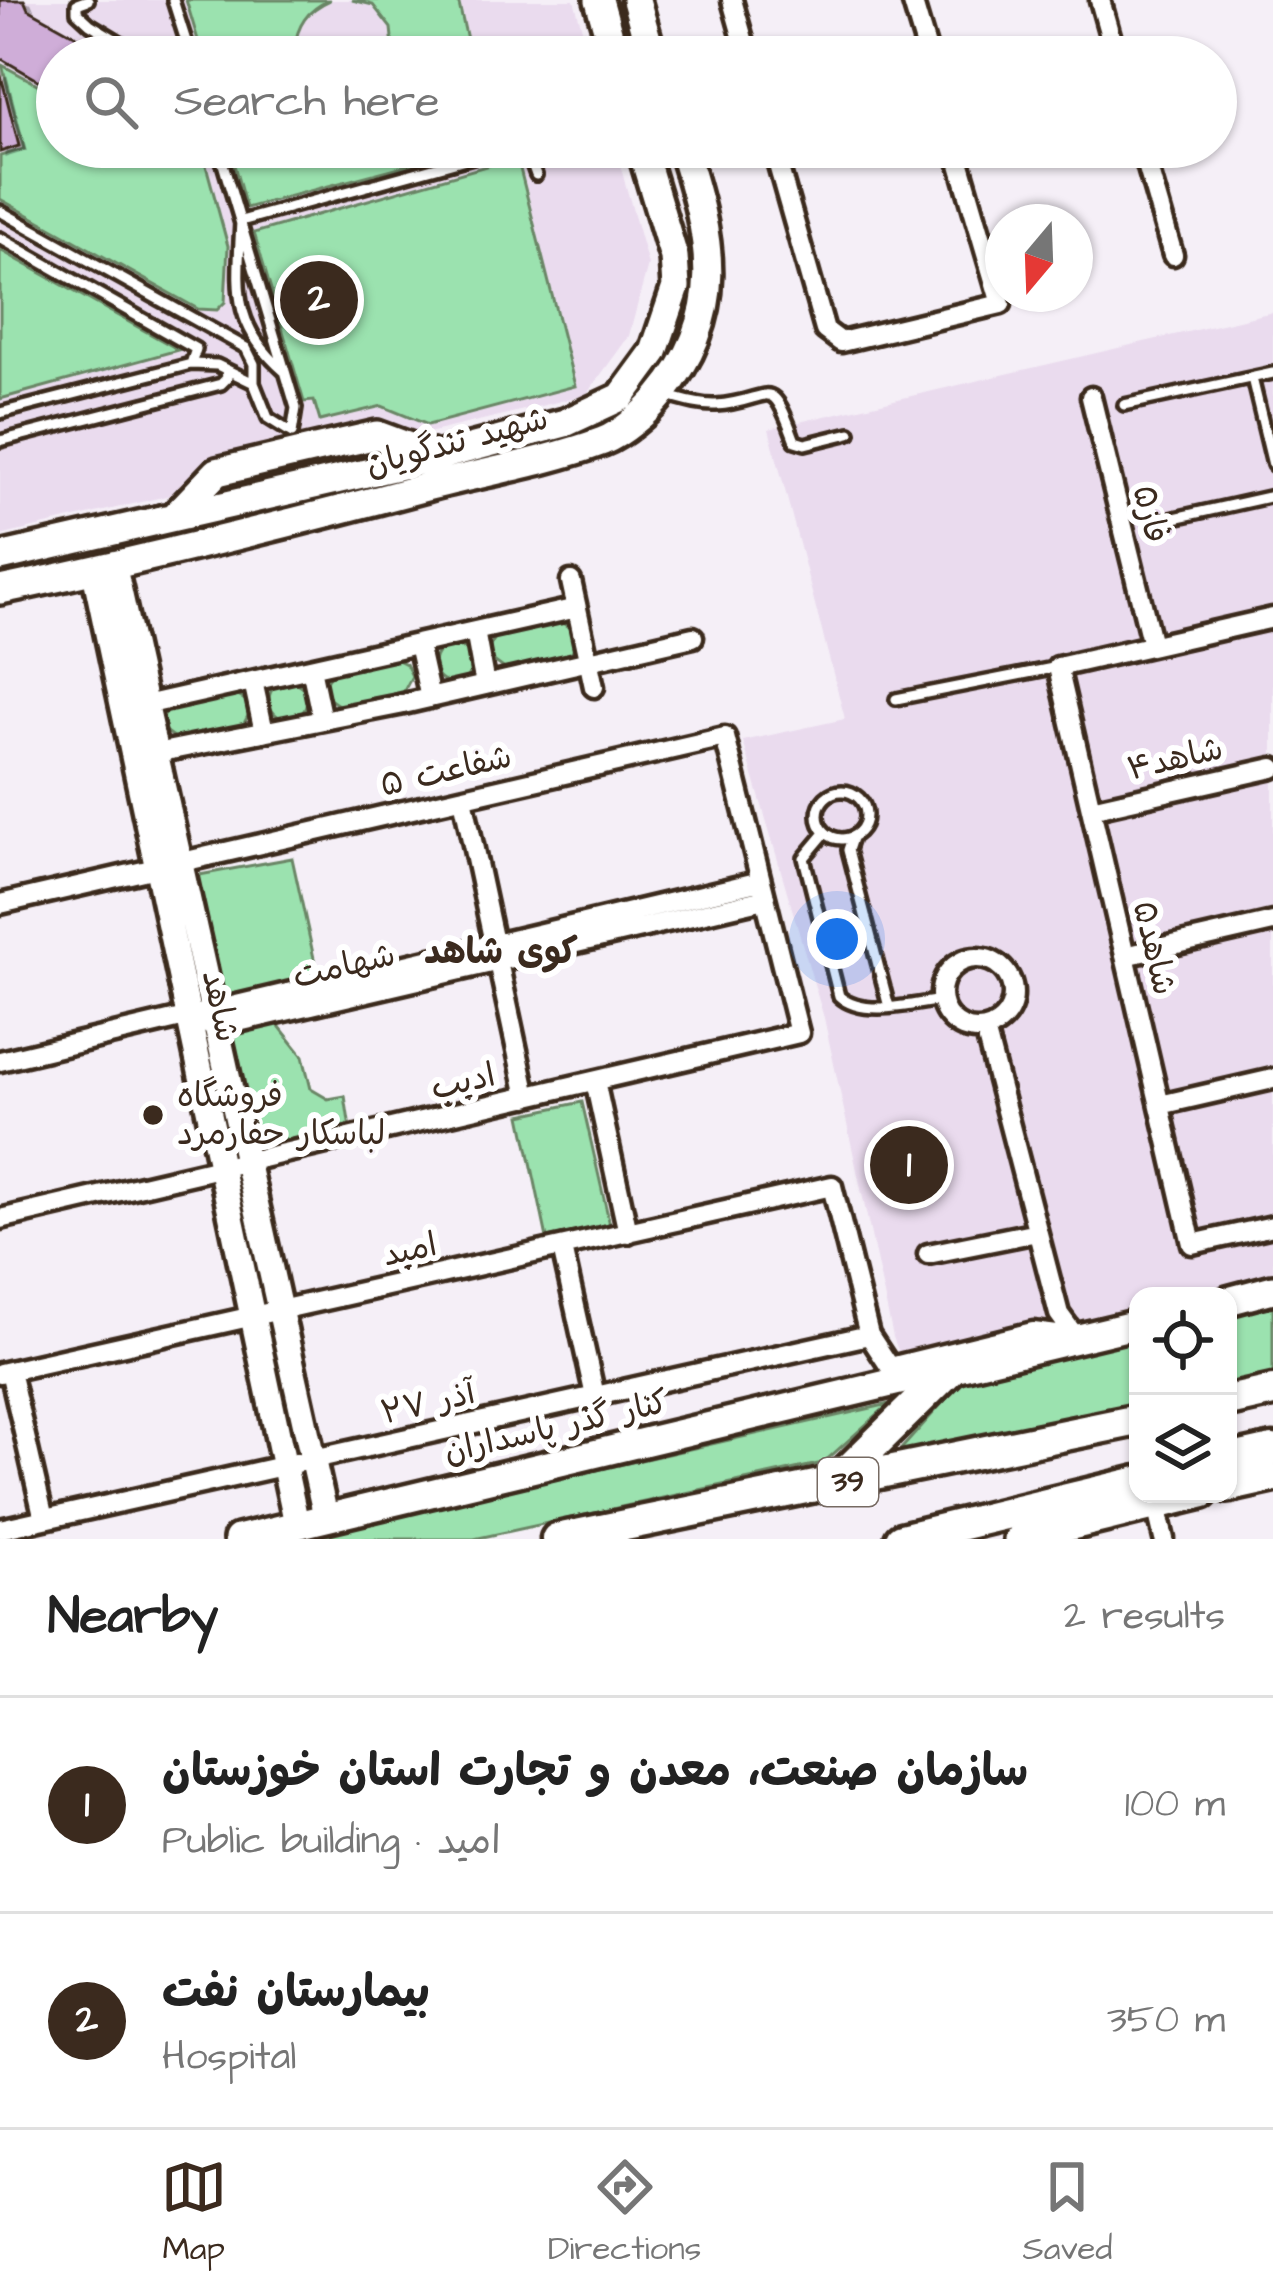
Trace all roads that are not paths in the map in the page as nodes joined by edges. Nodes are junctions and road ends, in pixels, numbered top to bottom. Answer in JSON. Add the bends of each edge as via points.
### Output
{"nodes":[{"id":1,"x":88,"y":0,"type":"edge"},
{"id":2,"x":173,"y":0,"type":"edge"},
{"id":3,"x":599,"y":0,"type":"edge"},
{"id":4,"x":636,"y":0,"type":"edge"},
{"id":5,"x":732,"y":0,"type":"edge"},
{"id":6,"x":912,"y":0,"type":"edge"},
{"id":7,"x":1100,"y":0,"type":"edge"},
{"id":8,"x":114,"y":36,"type":"edge"},
{"id":9,"x":184,"y":36,"type":"edge"},
{"id":10,"x":609,"y":36,"type":"edge"},
{"id":11,"x":646,"y":36,"type":"edge"},
{"id":12,"x":742,"y":36,"type":"edge"},
{"id":13,"x":922,"y":36,"type":"edge"},
{"id":14,"x":1110,"y":36,"type":"edge"},
{"id":15,"x":225,"y":168,"type":"edge"},
{"id":16,"x":433,"y":168,"type":"edge"},
{"id":17,"x":534,"y":168,"type":"edge"},
{"id":18,"x":647,"y":168,"type":"edge"},
{"id":19,"x":689,"y":168,"type":"edge"},
{"id":20,"x":779,"y":168,"type":"edge"},
{"id":21,"x":961,"y":168,"type":"edge"},
{"id":22,"x":1148,"y":168,"type":"edge"},
{"id":23,"x":536,"y":175,"type":"dead end"},
{"id":24,"x":0,"y":211,"type":"edge"},
{"id":25,"x":241,"y":221,"type":"junction"},
{"id":26,"x":0,"y":238,"type":"edge"},
{"id":27,"x":710,"y":254,"type":"junction"},
{"id":28,"x":1172,"y":254,"type":"dead end"},
{"id":29,"x":674,"y":257,"type":"junction"},
{"id":30,"x":191,"y":364,"type":"junction"},
{"id":31,"x":226,"y":370,"type":"junction"},
{"id":32,"x":285,"y":372,"type":"junction"},
{"id":33,"x":1273,"y":373,"type":"edge"},
{"id":34,"x":1252,"y":378,"type":"junction"},
{"id":35,"x":254,"y":383,"type":"junction"},
{"id":36,"x":662,"y":394,"type":"junction"},
{"id":37,"x":1090,"y":397,"type":"dead end"},
{"id":38,"x":1124,"y":405,"type":"dead end"},
{"id":39,"x":0,"y":413,"type":"edge"},
{"id":40,"x":288,"y":428,"type":"junction"},
{"id":41,"x":850,"y":433,"type":"dead end"},
{"id":42,"x":570,"y":436,"type":"junction"},
{"id":43,"x":0,"y":441,"type":"edge"},
{"id":44,"x":436,"y":458,"type":"junction"},
{"id":45,"x":1273,"y":465,"type":"edge"},
{"id":46,"x":306,"y":487,"type":"junction"},
{"id":47,"x":1273,"y":496,"type":"edge"},
{"id":48,"x":315,"y":517,"type":"junction"},
{"id":49,"x":173,"y":518,"type":"junction"},
{"id":50,"x":1152,"y":523,"type":"dead end"},
{"id":51,"x":0,"y":557,"type":"edge"},
{"id":52,"x":104,"y":568,"type":"junction"},
{"id":53,"x":571,"y":580,"type":"dead end"},
{"id":54,"x":0,"y":590,"type":"edge"},
{"id":55,"x":577,"y":608,"type":"junction"},
{"id":56,"x":1273,"y":618,"type":"edge"},
{"id":57,"x":475,"y":631,"type":"junction"},
{"id":58,"x":693,"y":638,"type":"dead end"},
{"id":59,"x":418,"y":644,"type":"junction"},
{"id":60,"x":1152,"y":646,"type":"junction"},
{"id":61,"x":589,"y":662,"type":"junction"},
{"id":62,"x":1058,"y":667,"type":"junction"},
{"id":63,"x":310,"y":668,"type":"junction"},
{"id":64,"x":253,"y":681,"type":"junction"},
{"id":65,"x":485,"y":685,"type":"junction"},
{"id":66,"x":594,"y":686,"type":"dead end"},
{"id":67,"x":430,"y":698,"type":"junction"},
{"id":68,"x":896,"y":699,"type":"dead end"},
{"id":69,"x":145,"y":705,"type":"junction"},
{"id":70,"x":322,"y":720,"type":"junction"},
{"id":71,"x":264,"y":732,"type":"junction"},
{"id":72,"x":156,"y":753,"type":"junction"},
{"id":73,"x":1273,"y":768,"type":"edge"},
{"id":74,"x":463,"y":798,"type":"junction"},
{"id":75,"x":1091,"y":809,"type":"junction"},
{"id":76,"x":825,"y":833,"type":"junction"},
{"id":77,"x":852,"y":838,"type":"junction"},
{"id":78,"x":169,"y":866,"type":"junction"},
{"id":79,"x":763,"y":890,"type":"junction"},
{"id":80,"x":0,"y":904,"type":"edge"},
{"id":81,"x":1273,"y":922,"type":"edge"},
{"id":82,"x":495,"y":952,"type":"junction"},
{"id":83,"x":1125,"y":956,"type":"junction"},
{"id":84,"x":941,"y":1000,"type":"junction"},
{"id":85,"x":889,"y":1007,"type":"junction"},
{"id":86,"x":206,"y":1017,"type":"junction"},
{"id":87,"x":986,"y":1030,"type":"junction"},
{"id":88,"x":0,"y":1061,"type":"edge"},
{"id":89,"x":1273,"y":1079,"type":"edge"},
{"id":90,"x":596,"y":1081,"type":"junction"},
{"id":91,"x":527,"y":1097,"type":"junction"},
{"id":92,"x":1160,"y":1105,"type":"junction"},
{"id":93,"x":247,"y":1163,"type":"junction"},
{"id":94,"x":221,"y":1168,"type":"junction"},
{"id":95,"x":0,"y":1219,"type":"edge"},
{"id":96,"x":1273,"y":1226,"type":"edge"},
{"id":97,"x":1037,"y":1232,"type":"junction"},
{"id":98,"x":628,"y":1233,"type":"junction"},
{"id":99,"x":562,"y":1248,"type":"junction"},
{"id":100,"x":928,"y":1254,"type":"dead end"},
{"id":101,"x":1273,"y":1289,"type":"edge"},
{"id":102,"x":1237,"y":1299,"type":"edge"},
{"id":103,"x":279,"y":1310,"type":"junction"},
{"id":104,"x":253,"y":1317,"type":"junction"},
{"id":105,"x":1129,"y":1326,"type":"edge"},
{"id":106,"x":869,"y":1335,"type":"junction"},
{"id":107,"x":1078,"y":1340,"type":"junction"},
{"id":108,"x":950,"y":1370,"type":"junction"},
{"id":109,"x":5,"y":1372,"type":"edge"},
{"id":110,"x":1273,"y":1391,"type":"edge"},
{"id":111,"x":595,"y":1396,"type":"junction"},
{"id":112,"x":1237,"y":1399,"type":"edge"},
{"id":113,"x":1129,"y":1422,"type":"edge"},
{"id":114,"x":1273,"y":1450,"type":"edge"},
{"id":115,"x":1237,"y":1458,"type":"edge"},
{"id":116,"x":313,"y":1459,"type":"junction"},
{"id":117,"x":284,"y":1466,"type":"junction"},
{"id":118,"x":1273,"y":1478,"type":"edge"},
{"id":119,"x":833,"y":1485,"type":"junction"},
{"id":120,"x":1237,"y":1486,"type":"edge"},
{"id":121,"x":1129,"y":1496,"type":"edge"},
{"id":122,"x":1129,"y":1499,"type":"edge"},
{"id":123,"x":1151,"y":1503,"type":"edge"},
{"id":124,"x":326,"y":1518,"type":"junction"},
{"id":125,"x":44,"y":1519,"type":"junction"},
{"id":126,"x":297,"y":1526,"type":"junction"},
{"id":127,"x":0,"y":1529,"type":"edge"},
{"id":128,"x":238,"y":1539,"type":"edge"},
{"id":129,"x":557,"y":1539,"type":"edge"},
{"id":130,"x":901,"y":1539,"type":"edge"},
{"id":131,"x":1018,"y":1539,"type":"edge"},
{"id":132,"x":1164,"y":1539,"type":"edge"}],
"edges":[{"from":1,"to":8,"type":"lane","via":[[77,12]]},
{"from":2,"to":9,"type":"lane"},
{"from":3,"to":10,"type":"main road"},
{"from":4,"to":11,"type":"main road"},
{"from":5,"to":12,"type":"street"},
{"from":6,"to":13,"type":"street"},
{"from":7,"to":14,"type":"street"},
{"from":15,"to":25,"type":"lane"},
{"from":16,"to":25,"type":"lane"},
{"from":17,"to":23,"type":"lane"},
{"from":18,"to":29,"type":"main road","name":"شهید تندگویان"},
{"from":19,"to":27,"type":"main road","name":"شهید تندگویان"},
{"from":20,"to":21,"type":"street","via":[[825,330],[841,342],[1000,304]]},
{"from":22,"to":28,"type":"street"},
{"from":24,"to":35,"type":"lane","via":[[246,348]]},
{"from":25,"to":32,"type":"lane"},
{"from":25,"to":32,"type":"lane","via":[[238,301],[248,333]]},
{"from":26,"to":30,"type":"lane","via":[[196,350]]},
{"from":27,"to":29,"type":"main road"},
{"from":27,"to":36,"type":"main road","name":"شهید تندگویان","via":[[707,300],[690,350]]},
{"from":29,"to":42,"type":"main road","name":"شهید تندگویان","via":[[676,287],[654,352],[621,397]]},
{"from":30,"to":31,"type":"lane"},
{"from":30,"to":39,"type":"lane"},
{"from":31,"to":35,"type":"lane"},
{"from":31,"to":43,"type":"lane","via":[[221,384]]},
{"from":32,"to":40,"type":"lane"},
{"from":33,"to":34,"type":"lane"},
{"from":34,"to":38,"type":"lane"},
{"from":34,"to":45,"type":"lane"},
{"from":35,"to":40,"type":"lane"},
{"from":36,"to":41,"type":"lane","via":[[716,405],[772,395],[795,441]]},
{"from":36,"to":42,"type":"main road","name":"شهید تندگویان","via":[[607,440]]},
{"from":37,"to":60,"type":"street","name":"فاز۵"},
{"from":40,"to":44,"type":"main road","via":[[377,435]]},
{"from":40,"to":46,"type":"main road"},
{"from":40,"to":49,"type":"main road","via":[[217,472]]},
{"from":42,"to":44,"type":"main road","name":"شهید تندگویان"},
{"from":42,"to":48,"type":"main road","name":"شهید تندگویان"},
{"from":44,"to":46,"type":"main road","name":"شهید تندگویان"},
{"from":46,"to":48,"type":"main road"},
{"from":46,"to":49,"type":"main road","name":"شهید تندگویان"},
{"from":47,"to":50,"type":"lane"},
{"from":48,"to":52,"type":"main road","name":"شهید تندگویان"},
{"from":49,"to":51,"type":"main road","name":"شهید تندگویان"},
{"from":52,"to":54,"type":"main road","name":"شهید تندگویان"},
{"from":52,"to":69,"type":"street","name":"شاهد"},
{"from":52,"to":78,"type":"street","name":"شاهد"},
{"from":53,"to":55,"type":"street"},
{"from":55,"to":57,"type":"street"},
{"from":55,"to":61,"type":"street"},
{"from":56,"to":60,"type":"street"},
{"from":57,"to":59,"type":"street"},
{"from":57,"to":65,"type":"street"},
{"from":58,"to":61,"type":"street"},
{"from":59,"to":63,"type":"street"},
{"from":59,"to":67,"type":"street"},
{"from":60,"to":62,"type":"street"},
{"from":61,"to":65,"type":"street"},
{"from":61,"to":66,"type":"street"},
{"from":62,"to":68,"type":"lane"},
{"from":62,"to":75,"type":"street","name":"شاهد۵"},
{"from":63,"to":64,"type":"street"},
{"from":63,"to":70,"type":"street"},
{"from":64,"to":69,"type":"street"},
{"from":64,"to":71,"type":"street"},
{"from":65,"to":67,"type":"street"},
{"from":67,"to":70,"type":"street"},
{"from":69,"to":72,"type":"street","name":"شاهد"},
{"from":70,"to":71,"type":"street"},
{"from":71,"to":72,"type":"street"},
{"from":72,"to":78,"type":"street","name":"شاهد"},
{"from":73,"to":75,"type":"street","name":"شاهد۴"},
{"from":74,"to":78,"type":"street","name":"شفاعت ۵"},
{"from":74,"to":79,"type":"street","name":"شفاعت ۵","via":[[725,737]]},
{"from":74,"to":82,"type":"street"},
{"from":75,"to":83,"type":"street","name":"شاهد۵"},
{"from":76,"to":77,"type":"lane"},
{"from":76,"to":77,"type":"lane","via":[[818,807],[839,790],[864,802],[863,830]]},
{"from":76,"to":85,"type":"lane","via":[[804,858],[839,996]]},
{"from":77,"to":85,"type":"lane","via":[[848,850]]},
{"from":78,"to":80,"type":"street","name":"شفاعت ۵"},
{"from":78,"to":86,"type":"street","name":"شاهد"},
{"from":79,"to":82,"type":"street","name":"شهامت"},
{"from":79,"to":90,"type":"street","name":"ادیب","via":[[799,1033]]},
{"from":81,"to":83,"type":"street"},
{"from":82,"to":86,"type":"street","name":"شهامت"},
{"from":82,"to":91,"type":"street"},
{"from":83,"to":92,"type":"street","name":"شاهد۵"},
{"from":84,"to":85,"type":"lane"},
{"from":84,"to":87,"type":"street","via":[[951,1019]]},
{"from":84,"to":87,"type":"street","via":[[956,964],[996,962],[1014,998],[1006,1017]]},
{"from":86,"to":88,"type":"street","name":"شهامت"},
{"from":86,"to":93,"type":"street","name":"شاهد"},
{"from":86,"to":94,"type":"street","name":"شاهد"},
{"from":87,"to":97,"type":"street"},
{"from":89,"to":92,"type":"street"},
{"from":90,"to":91,"type":"street","name":"ادیب"},
{"from":90,"to":98,"type":"street"},
{"from":91,"to":93,"type":"street","name":"ادیب"},
{"from":92,"to":96,"type":"street","name":"شاهد۵","via":[[1192,1244]]},
{"from":93,"to":94,"type":"street","name":"ادیب"},
{"from":93,"to":103,"type":"street","name":"شاهد"},
{"from":94,"to":95,"type":"street","name":"ادیب"},
{"from":94,"to":104,"type":"street","name":"شاهد"},
{"from":97,"to":100,"type":"street"},
{"from":97,"to":107,"type":"street","via":[[1059,1314]]},
{"from":98,"to":99,"type":"street","name":"امید"},
{"from":98,"to":106,"type":"street","name":"امید","via":[[832,1186]]},
{"from":99,"to":103,"type":"street","name":"امید"},
{"from":99,"to":111,"type":"street"},
{"from":101,"to":102,"type":"main road"},
{"from":103,"to":104,"type":"street","name":"امید"},
{"from":103,"to":116,"type":"street","name":"شاهد"},
{"from":104,"to":109,"type":"street","name":"امید"},
{"from":104,"to":117,"type":"street","name":"شاهد"},
{"from":105,"to":107,"type":"main road","name":"کنار گذر پاسداران"},
{"from":106,"to":107,"type":"street","via":[[890,1367],[1033,1332]]},
{"from":106,"to":111,"type":"street","name":"آذر ۲۷"},
{"from":107,"to":108,"type":"main road","name":"کنار گذر پاسداران"},
{"from":108,"to":119,"type":"highway"},
{"from":108,"to":124,"type":"main road","name":"کنار گذر پاسداران"},
{"from":109,"to":125,"type":"street"},
{"from":110,"to":112,"type":"highway"},
{"from":111,"to":116,"type":"street","name":"آذر ۲۷"},
{"from":113,"to":119,"type":"highway","number":"39"},
{"from":114,"to":115,"type":"highway"},
{"from":116,"to":117,"type":"street","name":"آذر ۲۷"},
{"from":116,"to":124,"type":"street","name":"شاهد"},
{"from":117,"to":125,"type":"street","name":"آذر ۲۷"},
{"from":117,"to":126,"type":"street","name":"شاهد"},
{"from":118,"to":120,"type":"main road"},
{"from":119,"to":129,"type":"highway","number":"39"},
{"from":121,"to":130,"type":"highway","number":"39"},
{"from":122,"to":131,"type":"main road"},
{"from":123,"to":132,"type":"street"},
{"from":124,"to":126,"type":"main road","name":"کنار گذر پاسداران"},
{"from":125,"to":127,"type":"street","name":"آذر ۲۷"},
{"from":126,"to":128,"type":"main road","name":"کنار گذر پاسداران"}]}
